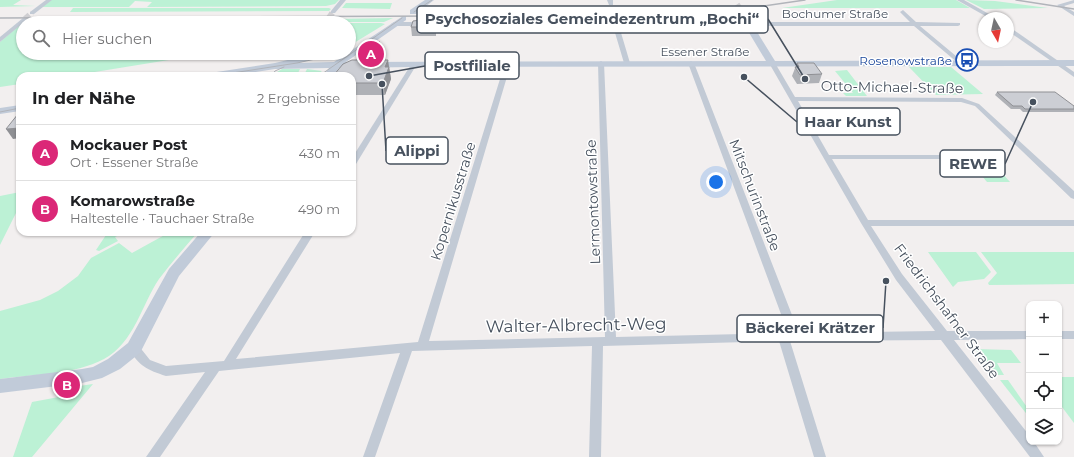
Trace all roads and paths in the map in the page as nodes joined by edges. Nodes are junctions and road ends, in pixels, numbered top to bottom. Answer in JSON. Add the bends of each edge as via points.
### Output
{"nodes":[{"id":1,"x":49,"y":0,"type":"edge"},
{"id":2,"x":343,"y":0,"type":"edge"},
{"id":3,"x":430,"y":0,"type":"edge"},
{"id":4,"x":960,"y":0,"type":"edge"},
{"id":5,"x":1074,"y":0,"type":"edge"},
{"id":6,"x":740,"y":11,"type":"tunnel mouth"},
{"id":7,"x":333,"y":12,"type":"tunnel mouth"},
{"id":8,"x":903,"y":12,"type":"dead end"},
{"id":9,"x":984,"y":12,"type":"edge"},
{"id":10,"x":32,"y":13,"type":"tunnel mouth"},
{"id":11,"x":1074,"y":14,"type":"edge"},
{"id":12,"x":615,"y":21,"type":"junction"},
{"id":13,"x":394,"y":24,"type":"junction"},
{"id":14,"x":748,"y":24,"type":"junction"},
{"id":15,"x":915,"y":24,"type":"junction"},
{"id":16,"x":958,"y":24,"type":"dead end"},
{"id":17,"x":16,"y":27,"type":"edge"},
{"id":18,"x":1014,"y":32,"type":"edge"},
{"id":19,"x":0,"y":40,"type":"edge"},
{"id":20,"x":363,"y":45,"type":"junction"},
{"id":21,"x":356,"y":46,"type":"edge"},
{"id":22,"x":356,"y":50,"type":"edge"},
{"id":23,"x":290,"y":60,"type":"edge"},
{"id":24,"x":342,"y":60,"type":"edge"},
{"id":25,"x":960,"y":62,"type":"junction"},
{"id":26,"x":691,"y":63,"type":"junction"},
{"id":27,"x":772,"y":63,"type":"junction"},
{"id":28,"x":1056,"y":63,"type":"junction"},
{"id":29,"x":336,"y":64,"type":"junction"},
{"id":30,"x":414,"y":64,"type":"junction"},
{"id":31,"x":508,"y":64,"type":"junction"},
{"id":32,"x":601,"y":64,"type":"junction"},
{"id":33,"x":627,"y":64,"type":"junction"},
{"id":34,"x":1074,"y":64,"type":"edge"},
{"id":35,"x":274,"y":66,"type":"junction"},
{"id":36,"x":236,"y":72,"type":"edge"},
{"id":37,"x":331,"y":72,"type":"edge"},
{"id":38,"x":1074,"y":75,"type":"edge"},
{"id":39,"x":794,"y":99,"type":"junction"},
{"id":40,"x":16,"y":109,"type":"edge"},
{"id":41,"x":0,"y":111,"type":"edge"},
{"id":42,"x":954,"y":156,"type":"dead end"},
{"id":43,"x":356,"y":158,"type":"edge"},
{"id":44,"x":827,"y":158,"type":"junction"},
{"id":45,"x":1074,"y":196,"type":"edge"},
{"id":46,"x":865,"y":223,"type":"junction"},
{"id":47,"x":1074,"y":223,"type":"edge"},
{"id":48,"x":205,"y":236,"type":"edge"},
{"id":49,"x":307,"y":236,"type":"edge"},
{"id":50,"x":943,"y":335,"type":"junction"},
{"id":51,"x":1026,"y":335,"type":"edge"},
{"id":52,"x":1062,"y":335,"type":"edge"},
{"id":53,"x":1074,"y":335,"type":"edge"},
{"id":54,"x":783,"y":336,"type":"junction"},
{"id":55,"x":795,"y":336,"type":"junction"},
{"id":56,"x":611,"y":340,"type":"junction"},
{"id":57,"x":598,"y":341,"type":"junction"},
{"id":58,"x":422,"y":346,"type":"junction"},
{"id":59,"x":408,"y":347,"type":"junction"},
{"id":60,"x":134,"y":348,"type":"junction"},
{"id":61,"x":221,"y":366,"type":"junction"},
{"id":62,"x":0,"y":386,"type":"edge"},
{"id":63,"x":152,"y":457,"type":"edge"},
{"id":64,"x":368,"y":457,"type":"edge"},
{"id":65,"x":595,"y":457,"type":"edge"},
{"id":66,"x":820,"y":457,"type":"edge"},
{"id":67,"x":1038,"y":457,"type":"edge"}],
"edges":[{"from":1,"to":10,"type":"street"},
{"from":2,"to":7,"type":"street"},
{"from":3,"to":13,"type":"main road"},
{"from":4,"to":9,"type":"street"},
{"from":5,"to":11,"type":"street","via":[[1062,6]]},
{"from":6,"to":14,"type":"main road","name":"Friedrichshafner Straße"},
{"from":8,"to":15,"type":"street","name":"Bochumer Straße"},
{"from":12,"to":13,"type":"street","name":"Bochumer Straße"},
{"from":12,"to":14,"type":"street","name":"Bochumer Straße"},
{"from":12,"to":33,"type":"street"},
{"from":13,"to":20,"type":"main road"},
{"from":14,"to":15,"type":"street","name":"Bochumer Straße"},
{"from":14,"to":27,"type":"main road","name":"Friedrichshafner Straße"},
{"from":15,"to":16,"type":"street","name":"Bochumer Straße"},
{"from":15,"to":25,"type":"street","name":"Bochumer Straße"},
{"from":17,"to":19,"type":"street"},
{"from":18,"to":28,"type":"street"},
{"from":20,"to":21,"type":"main road"},
{"from":20,"to":22,"type":"main road"},
{"from":23,"to":35,"type":"main road"},
{"from":24,"to":29,"type":"main road"},
{"from":25,"to":27,"type":"main road","name":"Essener Straße"},
{"from":25,"to":28,"type":"main road","name":"Essener Straße"},
{"from":26,"to":27,"type":"main road","name":"Essener Straße"},
{"from":26,"to":33,"type":"main road","name":"Essener Straße"},
{"from":26,"to":55,"type":"street","name":"Mitschurinstraße"},
{"from":27,"to":39,"type":"street","name":"Friedrichshafner Straße"},
{"from":28,"to":34,"type":"main road","name":"Essener Straße"},
{"from":28,"to":38,"type":"street"},
{"from":29,"to":30,"type":"main road","name":"Essener Straße"},
{"from":29,"to":35,"type":"main road","name":"Essener Straße"},
{"from":29,"to":37,"type":"main road"},
{"from":30,"to":31,"type":"main road","name":"Essener Straße"},
{"from":30,"to":43,"type":"street"},
{"from":31,"to":32,"type":"main road","name":"Essener Straße"},
{"from":31,"to":58,"type":"street","name":"Kopernikusstraße"},
{"from":32,"to":33,"type":"main road","name":"Essener Straße"},
{"from":32,"to":56,"type":"street","name":"Lermontowstraße"},
{"from":35,"to":36,"type":"main road"},
{"from":39,"to":44,"type":"street","name":"Friedrichshafner Straße"},
{"from":39,"to":45,"type":"street","name":"Otto-Michael-Straße","via":[[970,102],[977,105]]},
{"from":40,"to":41,"type":"main road"},
{"from":42,"to":44,"type":"street"},
{"from":44,"to":46,"type":"street","name":"Friedrichshafner Straße"},
{"from":46,"to":47,"type":"street"},
{"from":46,"to":50,"type":"street","name":"Friedrichshafner Straße","via":[[900,277]]},
{"from":48,"to":60,"type":"main road","via":[[174,273]]},
{"from":49,"to":61,"type":"street"},
{"from":50,"to":51,"type":"street","name":"Walter-Albrecht-Weg"},
{"from":50,"to":55,"type":"street","name":"Walter-Albrecht-Weg"},
{"from":50,"to":67,"type":"street","name":"Friedrichshafner Straße"},
{"from":52,"to":53,"type":"street"},
{"from":54,"to":55,"type":"street","name":"Walter-Albrecht-Weg"},
{"from":54,"to":56,"type":"street","name":"Walter-Albrecht-Weg"},
{"from":54,"to":66,"type":"street"},
{"from":56,"to":57,"type":"street","name":"Walter-Albrecht-Weg"},
{"from":57,"to":58,"type":"street","name":"Walter-Albrecht-Weg"},
{"from":57,"to":65,"type":"street"},
{"from":58,"to":59,"type":"street","name":"Walter-Albrecht-Weg"},
{"from":59,"to":61,"type":"street","name":"Walter-Albrecht-Weg"},
{"from":59,"to":64,"type":"street"},
{"from":60,"to":61,"type":"street","name":"Walter-Albrecht-Weg","via":[[146,363],[166,371]]},
{"from":60,"to":62,"type":"main road","via":[[114,364],[96,373]]},
{"from":61,"to":63,"type":"street"}]}
